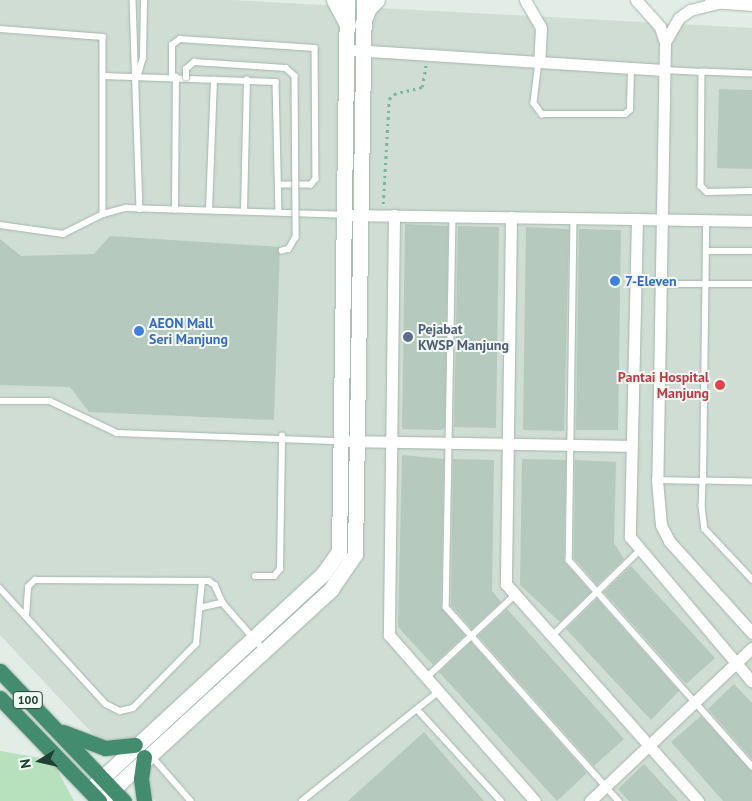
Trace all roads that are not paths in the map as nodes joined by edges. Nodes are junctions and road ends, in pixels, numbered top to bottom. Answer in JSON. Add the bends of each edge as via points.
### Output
{"nodes":[{"id":1,"x":133,"y":0,"type":"edge"},
{"id":2,"x":144,"y":0,"type":"edge"},
{"id":3,"x":334,"y":0,"type":"edge"},
{"id":4,"x":347,"y":0,"type":"edge"},
{"id":5,"x":364,"y":0,"type":"edge"},
{"id":6,"x":377,"y":0,"type":"edge"},
{"id":7,"x":525,"y":0,"type":"edge"},
{"id":8,"x":636,"y":0,"type":"edge"},
{"id":9,"x":719,"y":0,"type":"edge"},
{"id":10,"x":752,"y":3,"type":"edge"},
{"id":11,"x":346,"y":23,"type":"junction"},
{"id":12,"x":362,"y":25,"type":"junction"},
{"id":13,"x":0,"y":30,"type":"edge"},
{"id":14,"x":666,"y":42,"type":"junction"},
{"id":15,"x":345,"y":49,"type":"junction"},
{"id":16,"x":362,"y":51,"type":"junction"},
{"id":17,"x":539,"y":62,"type":"junction"},
{"id":18,"x":631,"y":68,"type":"junction"},
{"id":19,"x":666,"y":70,"type":"junction"},
{"id":20,"x":702,"y":72,"type":"junction"},
{"id":21,"x":752,"y":74,"type":"edge"},
{"id":22,"x":103,"y":76,"type":"junction"},
{"id":23,"x":138,"y":76,"type":"junction"},
{"id":24,"x":174,"y":77,"type":"junction"},
{"id":25,"x":186,"y":78,"type":"junction"},
{"id":26,"x":214,"y":80,"type":"junction"},
{"id":27,"x":247,"y":80,"type":"junction"},
{"id":28,"x":279,"y":185,"type":"junction"},
{"id":29,"x":752,"y":192,"type":"edge"},
{"id":30,"x":140,"y":209,"type":"junction"},
{"id":31,"x":175,"y":210,"type":"junction"},
{"id":32,"x":209,"y":210,"type":"junction"},
{"id":33,"x":244,"y":211,"type":"junction"},
{"id":34,"x":278,"y":212,"type":"junction"},
{"id":35,"x":103,"y":214,"type":"junction"},
{"id":36,"x":344,"y":215,"type":"junction"},
{"id":37,"x":394,"y":215,"type":"junction"},
{"id":38,"x":362,"y":216,"type":"junction"},
{"id":39,"x":453,"y":216,"type":"junction"},
{"id":40,"x":511,"y":217,"type":"junction"},
{"id":41,"x":574,"y":217,"type":"junction"},
{"id":42,"x":637,"y":219,"type":"junction"},
{"id":43,"x":662,"y":219,"type":"junction"},
{"id":44,"x":706,"y":220,"type":"junction"},
{"id":45,"x":752,"y":221,"type":"edge"},
{"id":46,"x":0,"y":225,"type":"edge"},
{"id":47,"x":706,"y":250,"type":"junction"},
{"id":48,"x":282,"y":251,"type":"dead end"},
{"id":49,"x":752,"y":251,"type":"edge"},
{"id":50,"x":706,"y":283,"type":"junction"},
{"id":51,"x":662,"y":284,"type":"junction"},
{"id":52,"x":752,"y":284,"type":"edge"},
{"id":53,"x":0,"y":401,"type":"edge"},
{"id":54,"x":282,"y":436,"type":"junction"},
{"id":55,"x":343,"y":441,"type":"junction"},
{"id":56,"x":359,"y":441,"type":"junction"},
{"id":57,"x":390,"y":442,"type":"junction"},
{"id":58,"x":450,"y":444,"type":"junction"},
{"id":59,"x":509,"y":446,"type":"junction"},
{"id":60,"x":571,"y":446,"type":"junction"},
{"id":61,"x":630,"y":446,"type":"junction"},
{"id":62,"x":657,"y":480,"type":"junction"},
{"id":63,"x":703,"y":481,"type":"junction"},
{"id":64,"x":752,"y":482,"type":"edge"},
{"id":65,"x":639,"y":551,"type":"junction"},
{"id":66,"x":254,"y":576,"type":"dead end"},
{"id":67,"x":752,"y":579,"type":"edge"},
{"id":68,"x":202,"y":580,"type":"junction"},
{"id":69,"x":0,"y":588,"type":"edge"},
{"id":70,"x":595,"y":592,"type":"junction"},
{"id":71,"x":513,"y":597,"type":"junction"},
{"id":72,"x":223,"y":603,"type":"junction"},
{"id":73,"x":202,"y":608,"type":"junction"},
{"id":74,"x":26,"y":617,"type":"junction"},
{"id":75,"x":752,"y":633,"type":"edge"},
{"id":76,"x":253,"y":636,"type":"junction"},
{"id":77,"x":469,"y":636,"type":"junction"},
{"id":78,"x":550,"y":637,"type":"junction"},
{"id":79,"x":752,"y":648,"type":"edge"},
{"id":80,"x":263,"y":649,"type":"junction"},
{"id":81,"x":736,"y":663,"type":"junction"},
{"id":82,"x":0,"y":671,"type":"edge"},
{"id":83,"x":426,"y":678,"type":"junction"},
{"id":84,"x":752,"y":682,"type":"edge"},
{"id":85,"x":438,"y":692,"type":"junction"},
{"id":86,"x":0,"y":698,"type":"edge"},
{"id":87,"x":695,"y":702,"type":"junction"},
{"id":88,"x":418,"y":710,"type":"junction"},
{"id":89,"x":57,"y":730,"type":"junction"},
{"id":90,"x":649,"y":746,"type":"junction"},
{"id":91,"x":142,"y":749,"type":"junction"},
{"id":92,"x":752,"y":766,"type":"edge"},
{"id":93,"x":102,"y":777,"type":"junction"},
{"id":94,"x":606,"y":786,"type":"junction"},
{"id":95,"x":113,"y":789,"type":"junction"},
{"id":96,"x":96,"y":797,"type":"edge"},
{"id":97,"x":124,"y":801,"type":"edge"},
{"id":98,"x":144,"y":801,"type":"edge"},
{"id":99,"x":191,"y":801,"type":"edge"},
{"id":100,"x":302,"y":801,"type":"edge"},
{"id":101,"x":501,"y":801,"type":"edge"},
{"id":102,"x":535,"y":801,"type":"edge"},
{"id":103,"x":590,"y":801,"type":"edge"},
{"id":104,"x":619,"y":801,"type":"edge"},
{"id":105,"x":698,"y":801,"type":"edge"}],
"edges":[{"from":1,"to":23,"type":"lane"},
{"from":2,"to":23,"type":"lane","via":[[143,58]]},
{"from":3,"to":11,"type":"street"},
{"from":4,"to":11,"type":"street"},
{"from":5,"to":12,"type":"street"},
{"from":6,"to":12,"type":"street","via":[[369,8]]},
{"from":7,"to":17,"type":"street","via":[[541,28]]},
{"from":8,"to":14,"type":"street","via":[[660,26]]},
{"from":9,"to":10,"type":"street"},
{"from":9,"to":14,"type":"street","via":[[690,10],[678,18]]},
{"from":11,"to":15,"type":"street"},
{"from":12,"to":16,"type":"street"},
{"from":13,"to":22,"type":"lane","via":[[97,34],[104,42]]},
{"from":14,"to":19,"type":"street"},
{"from":15,"to":16,"type":"street"},
{"from":15,"to":36,"type":"street"},
{"from":16,"to":17,"type":"street"},
{"from":16,"to":38,"type":"street"},
{"from":17,"to":18,"type":"street"},
{"from":17,"to":18,"type":"lane","via":[[534,103],[542,114],[626,114],[630,110]]},
{"from":18,"to":19,"type":"street"},
{"from":19,"to":20,"type":"lane"},
{"from":19,"to":43,"type":"street"},
{"from":20,"to":21,"type":"lane"},
{"from":20,"to":29,"type":"lane","via":[[703,190]]},
{"from":22,"to":23,"type":"lane"},
{"from":22,"to":35,"type":"lane"},
{"from":23,"to":24,"type":"lane"},
{"from":23,"to":30,"type":"lane"},
{"from":24,"to":25,"type":"lane"},
{"from":24,"to":28,"type":"lane","via":[[172,45],[180,38],[314,48],[316,179],[311,185]]},
{"from":24,"to":31,"type":"lane"},
{"from":25,"to":26,"type":"lane"},
{"from":25,"to":48,"type":"lane","bridge":true,"via":[[186,69],[194,62],[286,68],[295,76],[296,237],[288,250]]},
{"from":26,"to":27,"type":"lane"},
{"from":26,"to":32,"type":"lane"},
{"from":27,"to":28,"type":"lane","via":[[272,80],[278,85]]},
{"from":27,"to":33,"type":"lane"},
{"from":28,"to":34,"type":"lane"},
{"from":30,"to":31,"type":"lane"},
{"from":30,"to":35,"type":"lane"},
{"from":31,"to":32,"type":"lane"},
{"from":32,"to":33,"type":"lane"},
{"from":33,"to":34,"type":"lane"},
{"from":34,"to":36,"type":"lane"},
{"from":35,"to":46,"type":"lane","via":[[63,234]]},
{"from":36,"to":38,"type":"street"},
{"from":36,"to":55,"type":"street"},
{"from":37,"to":38,"type":"street"},
{"from":37,"to":39,"type":"street"},
{"from":37,"to":57,"type":"street"},
{"from":38,"to":56,"type":"street"},
{"from":39,"to":40,"type":"street"},
{"from":39,"to":58,"type":"lane"},
{"from":40,"to":41,"type":"street"},
{"from":40,"to":59,"type":"street"},
{"from":41,"to":42,"type":"street"},
{"from":41,"to":60,"type":"lane"},
{"from":42,"to":43,"type":"street"},
{"from":42,"to":61,"type":"street"},
{"from":43,"to":44,"type":"street"},
{"from":43,"to":51,"type":"street"},
{"from":44,"to":45,"type":"street"},
{"from":44,"to":47,"type":"lane"},
{"from":47,"to":49,"type":"lane"},
{"from":47,"to":50,"type":"lane"},
{"from":50,"to":51,"type":"lane"},
{"from":50,"to":52,"type":"lane"},
{"from":50,"to":63,"type":"lane"},
{"from":51,"to":62,"type":"street"},
{"from":53,"to":54,"type":"lane","via":[[50,401],[117,433]]},
{"from":54,"to":55,"type":"lane"},
{"from":54,"to":66,"type":"lane","via":[[280,569],[274,576]]},
{"from":55,"to":56,"type":"street"},
{"from":55,"to":76,"type":"street","via":[[341,544],[336,559]]},
{"from":56,"to":57,"type":"street"},
{"from":56,"to":80,"type":"street","via":[[356,545],[352,562],[331,589]]},
{"from":57,"to":58,"type":"street"},
{"from":57,"to":83,"type":"street","via":[[387,626],[389,635]]},
{"from":58,"to":59,"type":"street"},
{"from":58,"to":77,"type":"lane","via":[[446,607]]},
{"from":59,"to":60,"type":"street"},
{"from":59,"to":71,"type":"street","via":[[506,584]]},
{"from":60,"to":61,"type":"street"},
{"from":60,"to":70,"type":"lane","via":[[569,560]]},
{"from":61,"to":65,"type":"street","via":[[630,537]]},
{"from":62,"to":63,"type":"lane"},
{"from":62,"to":75,"type":"street","via":[[661,525],[670,541]]},
{"from":63,"to":64,"type":"lane"},
{"from":63,"to":67,"type":"lane","via":[[705,529]]},
{"from":65,"to":70,"type":"lane"},
{"from":65,"to":81,"type":"street"},
{"from":68,"to":72,"type":"lane","via":[[215,585]]},
{"from":68,"to":73,"type":"lane"},
{"from":68,"to":74,"type":"lane","via":[[35,580],[28,587]]},
{"from":69,"to":74,"type":"lane"},
{"from":70,"to":78,"type":"lane"},
{"from":70,"to":87,"type":"lane"},
{"from":71,"to":77,"type":"lane"},
{"from":71,"to":78,"type":"street"},
{"from":72,"to":73,"type":"lane"},
{"from":72,"to":76,"type":"lane"},
{"from":73,"to":74,"type":"lane","via":[[196,644],[134,708],[120,711],[106,704]]},
{"from":76,"to":80,"type":"lane"},
{"from":76,"to":91,"type":"street"},
{"from":77,"to":83,"type":"lane"},
{"from":77,"to":94,"type":"lane"},
{"from":78,"to":90,"type":"street"},
{"from":79,"to":81,"type":"street"},
{"from":80,"to":91,"type":"street"},
{"from":81,"to":84,"type":"street"},
{"from":81,"to":87,"type":"street"},
{"from":82,"to":89,"type":"highway","number":"100"},
{"from":83,"to":85,"type":"street"},
{"from":85,"to":88,"type":"lane"},
{"from":85,"to":102,"type":"street"},
{"from":86,"to":96,"type":"highway","number":"100"},
{"from":87,"to":90,"type":"street"},
{"from":87,"to":92,"type":"lane"},
{"from":88,"to":100,"type":"lane"},
{"from":88,"to":101,"type":"lane"},
{"from":89,"to":91,"type":"highway","via":[[105,748]]},
{"from":89,"to":93,"type":"highway","number":"100"},
{"from":90,"to":94,"type":"street"},
{"from":90,"to":105,"type":"street"},
{"from":91,"to":93,"type":"street"},
{"from":91,"to":95,"type":"street"},
{"from":91,"to":98,"type":"highway"},
{"from":91,"to":99,"type":"lane"},
{"from":93,"to":95,"type":"highway","number":"100"},
{"from":93,"to":96,"type":"street"},
{"from":94,"to":103,"type":"street"},
{"from":94,"to":104,"type":"lane"},
{"from":95,"to":96,"type":"street"},
{"from":95,"to":97,"type":"highway","number":"100"}]}
